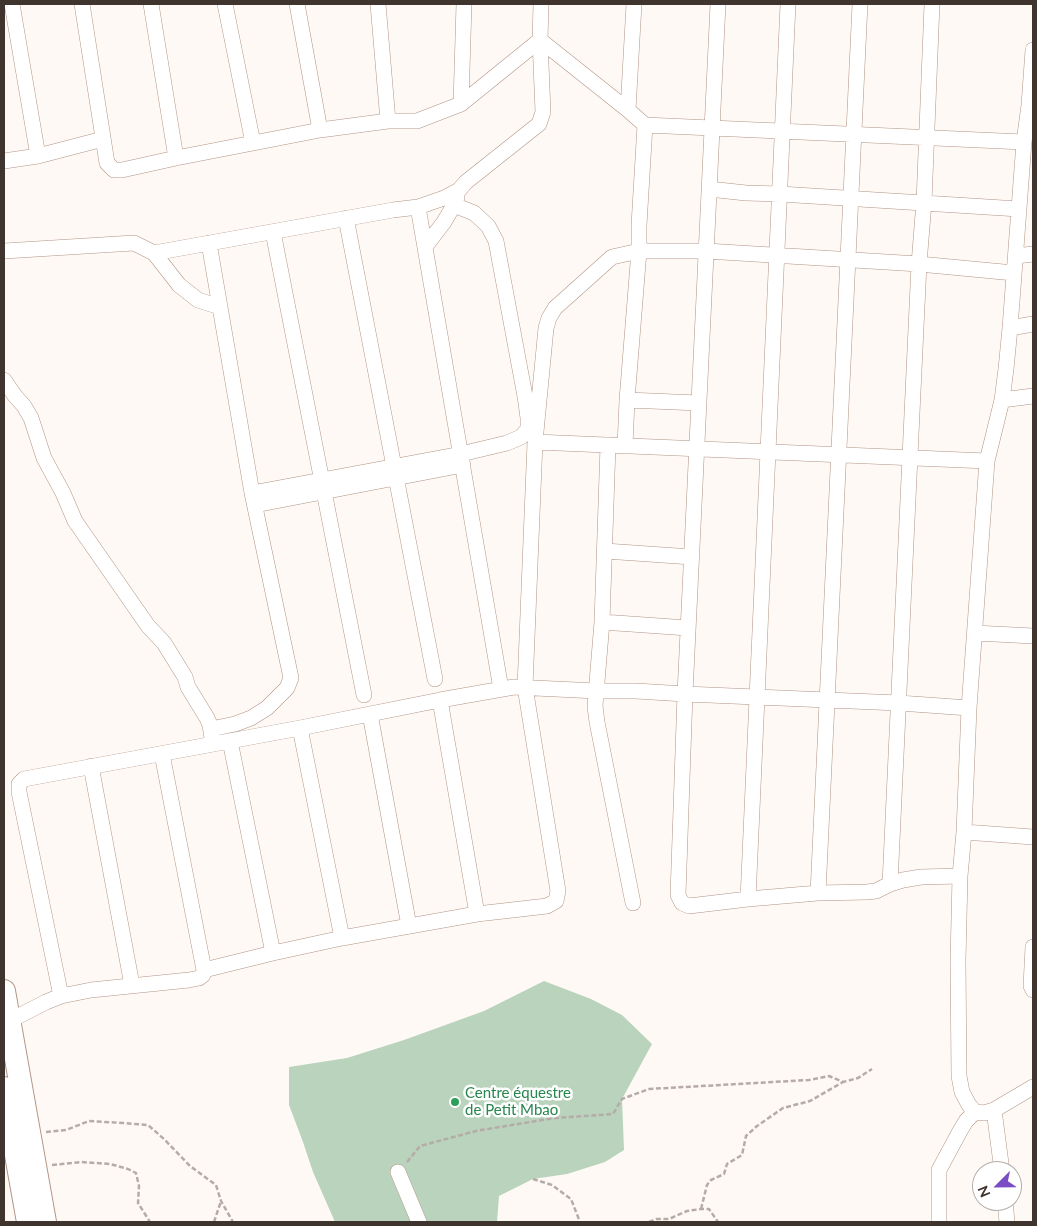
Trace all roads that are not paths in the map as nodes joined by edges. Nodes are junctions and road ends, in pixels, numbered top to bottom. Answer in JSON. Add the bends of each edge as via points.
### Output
{"nodes":[{"id":1,"x":12,"y":4,"type":"edge"},
{"id":2,"x":82,"y":4,"type":"edge"},
{"id":3,"x":151,"y":4,"type":"edge"},
{"id":4,"x":225,"y":4,"type":"edge"},
{"id":5,"x":297,"y":4,"type":"edge"},
{"id":6,"x":378,"y":4,"type":"edge"},
{"id":7,"x":464,"y":4,"type":"edge"},
{"id":8,"x":541,"y":4,"type":"edge"},
{"id":9,"x":634,"y":4,"type":"edge"},
{"id":10,"x":718,"y":4,"type":"edge"},
{"id":11,"x":788,"y":4,"type":"edge"},
{"id":12,"x":860,"y":4,"type":"edge"},
{"id":13,"x":932,"y":4,"type":"edge"},
{"id":14,"x":540,"y":40,"type":"junction"},
{"id":15,"x":1033,"y":50,"type":"edge"},
{"id":16,"x":461,"y":104,"type":"junction"},
{"id":17,"x":1031,"y":105,"type":"edge"},
{"id":18,"x":628,"y":110,"type":"junction"},
{"id":19,"x":388,"y":121,"type":"junction"},
{"id":20,"x":645,"y":125,"type":"junction"},
{"id":21,"x":712,"y":128,"type":"junction"},
{"id":22,"x":320,"y":130,"type":"junction"},
{"id":23,"x":782,"y":131,"type":"junction"},
{"id":24,"x":854,"y":134,"type":"junction"},
{"id":25,"x":926,"y":138,"type":"junction"},
{"id":26,"x":103,"y":140,"type":"junction"},
{"id":27,"x":1024,"y":142,"type":"junction"},
{"id":28,"x":253,"y":143,"type":"junction"},
{"id":29,"x":38,"y":156,"type":"junction"},
{"id":30,"x":176,"y":158,"type":"junction"},
{"id":31,"x":4,"y":161,"type":"edge"},
{"id":32,"x":1028,"y":183,"type":"edge"},
{"id":33,"x":458,"y":190,"type":"junction"},
{"id":34,"x":709,"y":190,"type":"junction"},
{"id":35,"x":780,"y":194,"type":"junction"},
{"id":36,"x":851,"y":198,"type":"junction"},
{"id":37,"x":924,"y":202,"type":"junction"},
{"id":38,"x":454,"y":205,"type":"junction"},
{"id":39,"x":418,"y":207,"type":"junction"},
{"id":40,"x":1019,"y":209,"type":"junction"},
{"id":41,"x":346,"y":218,"type":"junction"},
{"id":42,"x":639,"y":225,"type":"junction"},
{"id":43,"x":273,"y":232,"type":"junction"},
{"id":44,"x":208,"y":243,"type":"junction"},
{"id":45,"x":425,"y":247,"type":"junction"},
{"id":46,"x":4,"y":251,"type":"edge"},
{"id":47,"x":638,"y":251,"type":"junction"},
{"id":48,"x":706,"y":251,"type":"junction"},
{"id":49,"x":154,"y":253,"type":"junction"},
{"id":50,"x":1033,"y":254,"type":"edge"},
{"id":51,"x":777,"y":256,"type":"junction"},
{"id":52,"x":1016,"y":256,"type":"junction"},
{"id":53,"x":612,"y":257,"type":"junction"},
{"id":54,"x":848,"y":260,"type":"junction"},
{"id":55,"x":919,"y":264,"type":"junction"},
{"id":56,"x":1014,"y":273,"type":"junction"},
{"id":57,"x":220,"y":307,"type":"junction"},
{"id":58,"x":1033,"y":324,"type":"edge"},
{"id":59,"x":1010,"y":328,"type":"junction"},
{"id":60,"x":4,"y":380,"type":"edge"},
{"id":61,"x":1033,"y":396,"type":"edge"},
{"id":62,"x":627,"y":400,"type":"junction"},
{"id":63,"x":1002,"y":400,"type":"junction"},
{"id":64,"x":699,"y":402,"type":"junction"},
{"id":65,"x":535,"y":442,"type":"junction"},
{"id":66,"x":608,"y":445,"type":"junction"},
{"id":67,"x":625,"y":446,"type":"junction"},
{"id":68,"x":697,"y":449,"type":"junction"},
{"id":69,"x":768,"y":452,"type":"junction"},
{"id":70,"x":839,"y":455,"type":"junction"},
{"id":71,"x":910,"y":458,"type":"junction"},
{"id":72,"x":462,"y":460,"type":"junction"},
{"id":73,"x":987,"y":461,"type":"junction"},
{"id":74,"x":395,"y":472,"type":"junction"},
{"id":75,"x":323,"y":486,"type":"junction"},
{"id":76,"x":253,"y":499,"type":"junction"},
{"id":77,"x":605,"y":551,"type":"junction"},
{"id":78,"x":692,"y":557,"type":"junction"},
{"id":79,"x":602,"y":622,"type":"junction"},
{"id":80,"x":688,"y":628,"type":"junction"},
{"id":81,"x":975,"y":633,"type":"junction"},
{"id":82,"x":1033,"y":636,"type":"edge"},
{"id":83,"x":435,"y":679,"type":"dead end"},
{"id":84,"x":525,"y":687,"type":"junction"},
{"id":85,"x":501,"y":689,"type":"junction"},
{"id":86,"x":597,"y":691,"type":"junction"},
{"id":87,"x":685,"y":694,"type":"junction"},
{"id":88,"x":364,"y":696,"type":"dead end"},
{"id":89,"x":757,"y":697,"type":"junction"},
{"id":90,"x":440,"y":700,"type":"junction"},
{"id":91,"x":827,"y":700,"type":"junction"},
{"id":92,"x":899,"y":703,"type":"junction"},
{"id":93,"x":969,"y":708,"type":"junction"},
{"id":94,"x":370,"y":714,"type":"junction"},
{"id":95,"x":300,"y":728,"type":"junction"},
{"id":96,"x":212,"y":736,"type":"junction"},
{"id":97,"x":230,"y":741,"type":"junction"},
{"id":98,"x":162,"y":754,"type":"junction"},
{"id":99,"x":91,"y":766,"type":"junction"},
{"id":100,"x":964,"y":832,"type":"junction"},
{"id":101,"x":1033,"y":837,"type":"edge"},
{"id":102,"x":960,"y":876,"type":"junction"},
{"id":103,"x":890,"y":884,"type":"junction"},
{"id":104,"x":818,"y":893,"type":"junction"},
{"id":105,"x":748,"y":899,"type":"junction"},
{"id":106,"x":633,"y":904,"type":"dead end"},
{"id":107,"x":477,"y":914,"type":"junction"},
{"id":108,"x":409,"y":926,"type":"junction"},
{"id":109,"x":342,"y":938,"type":"junction"},
{"id":110,"x":1033,"y":947,"type":"edge"},
{"id":111,"x":273,"y":953,"type":"junction"},
{"id":112,"x":204,"y":970,"type":"junction"},
{"id":113,"x":132,"y":985,"type":"junction"},
{"id":114,"x":1033,"y":990,"type":"edge"},
{"id":115,"x":4,"y":991,"type":"edge"},
{"id":116,"x":61,"y":996,"type":"junction"},
{"id":117,"x":9,"y":1022,"type":"junction"},
{"id":118,"x":1033,"y":1087,"type":"edge"},
{"id":119,"x":4,"y":1088,"type":"edge"},
{"id":120,"x":994,"y":1110,"type":"junction"},
{"id":121,"x":975,"y":1112,"type":"junction"},
{"id":122,"x":16,"y":1146,"type":"edge"},
{"id":123,"x":1001,"y":1161,"type":"edge"},
{"id":124,"x":398,"y":1172,"type":"road end"},
{"id":125,"x":28,"y":1222,"type":"edge"},
{"id":126,"x":45,"y":1222,"type":"edge"},
{"id":127,"x":419,"y":1222,"type":"edge"},
{"id":128,"x":939,"y":1222,"type":"edge"}],
"edges":[{"from":1,"to":29,"type":"street"},
{"from":2,"to":26,"type":"street"},
{"from":3,"to":30,"type":"street"},
{"from":4,"to":28,"type":"street"},
{"from":5,"to":22,"type":"street"},
{"from":6,"to":19,"type":"street"},
{"from":7,"to":16,"type":"street"},
{"from":8,"to":14,"type":"street"},
{"from":9,"to":18,"type":"street"},
{"from":10,"to":21,"type":"street"},
{"from":11,"to":23,"type":"street"},
{"from":12,"to":24,"type":"street"},
{"from":13,"to":25,"type":"street"},
{"from":14,"to":16,"type":"street"},
{"from":14,"to":18,"type":"street"},
{"from":14,"to":33,"type":"street","via":[[543,112],[539,124]]},
{"from":15,"to":17,"type":"street"},
{"from":16,"to":19,"type":"street","via":[[417,121]]},
{"from":17,"to":27,"type":"street"},
{"from":18,"to":20,"type":"street"},
{"from":19,"to":22,"type":"street"},
{"from":20,"to":21,"type":"street"},
{"from":20,"to":42,"type":"street"},
{"from":21,"to":23,"type":"street"},
{"from":21,"to":34,"type":"street"},
{"from":22,"to":28,"type":"street"},
{"from":23,"to":24,"type":"street"},
{"from":23,"to":35,"type":"street"},
{"from":24,"to":25,"type":"street"},
{"from":24,"to":36,"type":"street"},
{"from":25,"to":27,"type":"street"},
{"from":25,"to":37,"type":"street"},
{"from":26,"to":29,"type":"street"},
{"from":26,"to":30,"type":"street","via":[[107,164],[114,170]]},
{"from":27,"to":32,"type":"street"},
{"from":28,"to":30,"type":"street"},
{"from":29,"to":31,"type":"street"},
{"from":32,"to":40,"type":"street"},
{"from":33,"to":38,"type":"street"},
{"from":33,"to":39,"type":"street"},
{"from":34,"to":35,"type":"street"},
{"from":34,"to":48,"type":"street"},
{"from":35,"to":36,"type":"street"},
{"from":35,"to":51,"type":"street"},
{"from":36,"to":37,"type":"street"},
{"from":36,"to":54,"type":"street"},
{"from":37,"to":40,"type":"street"},
{"from":37,"to":55,"type":"street"},
{"from":38,"to":45,"type":"street"},
{"from":38,"to":72,"type":"street","via":[[474,214],[488,226],[496,241],[528,418],[528,429],[521,437]]},
{"from":39,"to":41,"type":"street"},
{"from":39,"to":45,"type":"street"},
{"from":40,"to":52,"type":"street"},
{"from":41,"to":43,"type":"street"},
{"from":41,"to":74,"type":"street"},
{"from":42,"to":47,"type":"street"},
{"from":42,"to":53,"type":"street"},
{"from":43,"to":44,"type":"street"},
{"from":43,"to":75,"type":"street"},
{"from":44,"to":49,"type":"street"},
{"from":44,"to":57,"type":"street"},
{"from":45,"to":72,"type":"street"},
{"from":46,"to":49,"type":"street","via":[[134,243]]},
{"from":47,"to":48,"type":"street"},
{"from":47,"to":53,"type":"street"},
{"from":47,"to":62,"type":"street"},
{"from":48,"to":51,"type":"street"},
{"from":48,"to":64,"type":"street"},
{"from":49,"to":57,"type":"street","via":[[179,285],[198,300]]},
{"from":50,"to":52,"type":"street"},
{"from":51,"to":54,"type":"street"},
{"from":51,"to":69,"type":"street"},
{"from":52,"to":56,"type":"street"},
{"from":53,"to":65,"type":"street","via":[[555,308],[549,318]]},
{"from":54,"to":55,"type":"street"},
{"from":54,"to":70,"type":"street"},
{"from":55,"to":56,"type":"street"},
{"from":55,"to":71,"type":"street"},
{"from":56,"to":59,"type":"street"},
{"from":57,"to":76,"type":"street"},
{"from":58,"to":59,"type":"street"},
{"from":59,"to":63,"type":"street"},
{"from":60,"to":96,"type":"street","via":[[31,418],[44,458],[75,521],[148,626],[164,643],[201,706]]},
{"from":61,"to":63,"type":"street"},
{"from":62,"to":64,"type":"street"},
{"from":62,"to":67,"type":"street"},
{"from":63,"to":73,"type":"street"},
{"from":64,"to":68,"type":"street"},
{"from":65,"to":66,"type":"street"},
{"from":65,"to":84,"type":"street"},
{"from":66,"to":67,"type":"street"},
{"from":66,"to":77,"type":"street"},
{"from":67,"to":68,"type":"street"},
{"from":68,"to":69,"type":"street"},
{"from":68,"to":78,"type":"street"},
{"from":69,"to":70,"type":"street"},
{"from":69,"to":89,"type":"street"},
{"from":70,"to":71,"type":"street"},
{"from":70,"to":91,"type":"street"},
{"from":71,"to":73,"type":"street"},
{"from":71,"to":92,"type":"street"},
{"from":72,"to":74,"type":"street"},
{"from":72,"to":85,"type":"street"},
{"from":73,"to":81,"type":"street"},
{"from":74,"to":75,"type":"street"},
{"from":74,"to":83,"type":"street"},
{"from":75,"to":76,"type":"street"},
{"from":75,"to":88,"type":"street"},
{"from":76,"to":96,"type":"street","via":[[292,678],[287,688],[267,708]]},
{"from":77,"to":78,"type":"street"},
{"from":77,"to":79,"type":"street"},
{"from":78,"to":80,"type":"street"},
{"from":79,"to":80,"type":"street"},
{"from":79,"to":86,"type":"street"},
{"from":80,"to":87,"type":"street"},
{"from":81,"to":82,"type":"street"},
{"from":81,"to":93,"type":"street"},
{"from":84,"to":85,"type":"street"},
{"from":84,"to":86,"type":"street"},
{"from":84,"to":107,"type":"street","via":[[558,891],[556,901],[547,906]]},
{"from":85,"to":90,"type":"street"},
{"from":86,"to":87,"type":"street"},
{"from":86,"to":106,"type":"street","via":[[597,722]]},
{"from":87,"to":89,"type":"street"},
{"from":87,"to":105,"type":"street","via":[[678,895],[682,903],[689,906]]},
{"from":89,"to":91,"type":"street"},
{"from":89,"to":105,"type":"street"},
{"from":90,"to":94,"type":"street"},
{"from":90,"to":107,"type":"street"},
{"from":91,"to":92,"type":"street"},
{"from":91,"to":104,"type":"street"},
{"from":92,"to":93,"type":"street"},
{"from":92,"to":103,"type":"street"},
{"from":93,"to":100,"type":"street"},
{"from":94,"to":95,"type":"street"},
{"from":94,"to":108,"type":"street"},
{"from":95,"to":97,"type":"street"},
{"from":95,"to":109,"type":"street"},
{"from":96,"to":97,"type":"street"},
{"from":96,"to":98,"type":"street"},
{"from":97,"to":111,"type":"street"},
{"from":98,"to":99,"type":"street"},
{"from":98,"to":112,"type":"street"},
{"from":99,"to":113,"type":"street"},
{"from":99,"to":116,"type":"street","via":[[24,779],[19,784]]},
{"from":100,"to":101,"type":"street"},
{"from":100,"to":102,"type":"street"},
{"from":102,"to":103,"type":"street","via":[[921,877]]},
{"from":102,"to":121,"type":"street","via":[[959,1076],[962,1092]]},
{"from":103,"to":104,"type":"street","via":[[876,891]]},
{"from":104,"to":105,"type":"street"},
{"from":107,"to":108,"type":"street"},
{"from":108,"to":109,"type":"street"},
{"from":109,"to":111,"type":"street"},
{"from":110,"to":114,"type":"street"},
{"from":111,"to":112,"type":"street"},
{"from":112,"to":113,"type":"street","via":[[199,978]]},
{"from":113,"to":116,"type":"street"},
{"from":115,"to":117,"type":"highway"},
{"from":116,"to":117,"type":"street"},
{"from":117,"to":122,"type":"highway"},
{"from":118,"to":120,"type":"street"},
{"from":119,"to":122,"type":"highway"},
{"from":120,"to":121,"type":"street"},
{"from":120,"to":123,"type":"street"},
{"from":121,"to":128,"type":"street","via":[[966,1121],[939,1170]]},
{"from":122,"to":125,"type":"highway"},
{"from":122,"to":126,"type":"highway","via":[[36,1166]]},
{"from":124,"to":127,"type":"street"}]}
